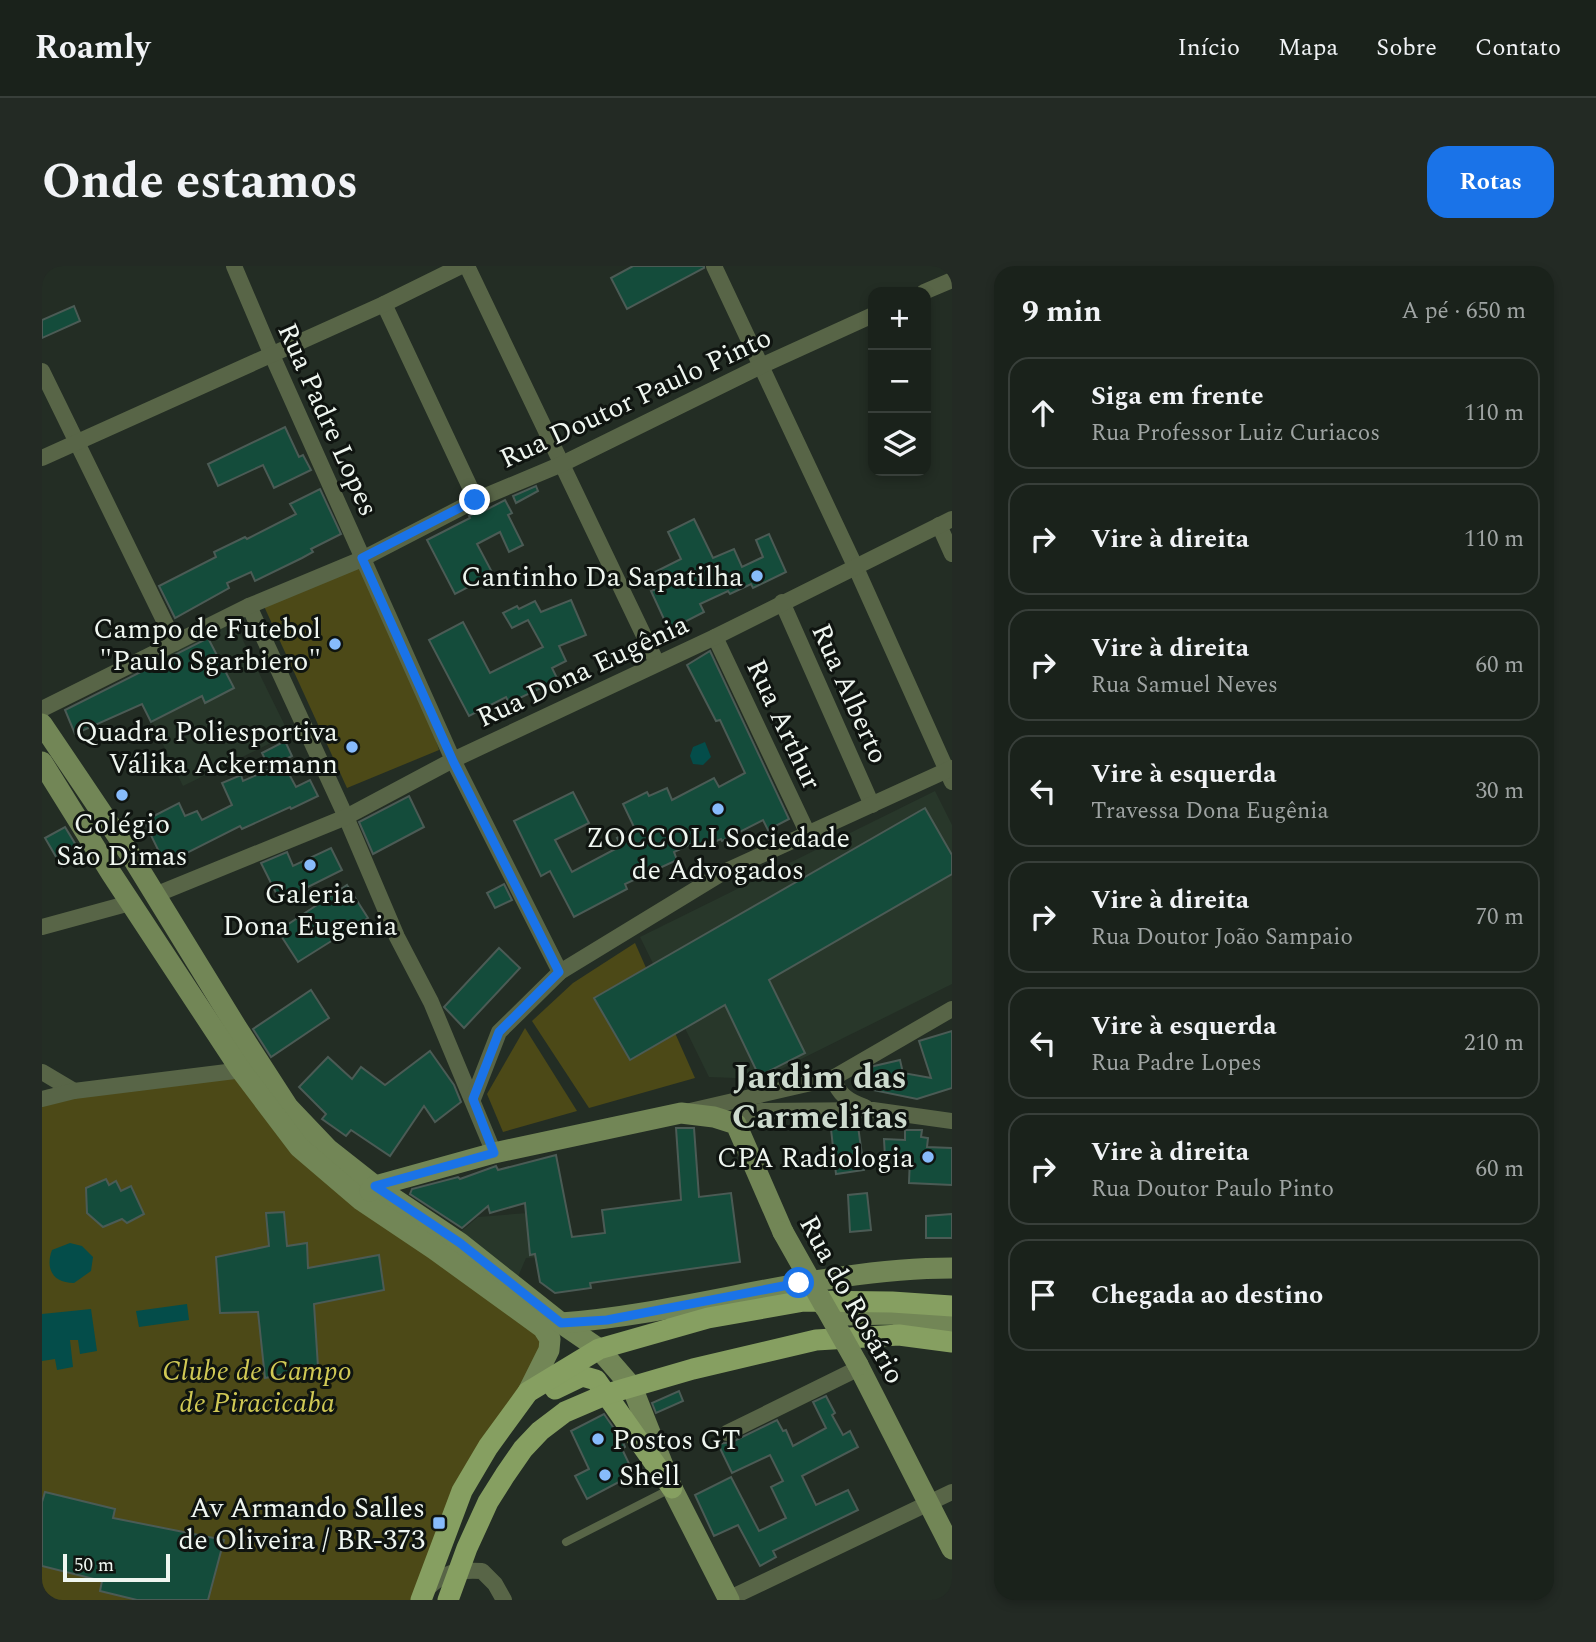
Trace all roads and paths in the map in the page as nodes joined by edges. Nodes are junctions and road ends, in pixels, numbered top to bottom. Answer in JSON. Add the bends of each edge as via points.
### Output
{"nodes":[{"id":1,"x":234,"y":266,"type":"edge"},
{"id":2,"x":461,"y":266,"type":"edge"},
{"id":3,"x":467,"y":266,"type":"edge"},
{"id":4,"x":714,"y":266,"type":"edge"},
{"id":5,"x":952,"y":280,"type":"edge"},
{"id":6,"x":931,"y":289,"type":"edge"},
{"id":7,"x":384,"y":304,"type":"junction"},
{"id":8,"x":868,"y":317,"type":"edge"},
{"id":9,"x":271,"y":354,"type":"junction"},
{"id":10,"x":761,"y":366,"type":"junction"},
{"id":11,"x":42,"y":371,"type":"edge"},
{"id":12,"x":77,"y":441,"type":"junction"},
{"id":13,"x":42,"y":458,"type":"edge"},
{"id":14,"x":562,"y":464,"type":"junction"},
{"id":15,"x":475,"y":500,"type":"junction"},
{"id":16,"x":945,"y":522,"type":"edge"},
{"id":17,"x":952,"y":554,"type":"edge"},
{"id":18,"x":362,"y":558,"type":"junction"},
{"id":19,"x":856,"y":568,"type":"junction"},
{"id":20,"x":782,"y":602,"type":"junction"},
{"id":21,"x":249,"y":606,"type":"junction"},
{"id":22,"x":715,"y":637,"type":"junction"},
{"id":23,"x":175,"y":643,"type":"junction"},
{"id":24,"x":657,"y":663,"type":"junction"},
{"id":25,"x":42,"y":709,"type":"edge"},
{"id":26,"x":42,"y":724,"type":"edge"},
{"id":27,"x":453,"y":761,"type":"junction"},
{"id":28,"x":42,"y":762,"type":"edge"},
{"id":29,"x":950,"y":774,"type":"edge"},
{"id":30,"x":872,"y":804,"type":"junction"},
{"id":31,"x":346,"y":817,"type":"junction"},
{"id":32,"x":808,"y":834,"type":"junction"},
{"id":33,"x":111,"y":873,"type":"junction"},
{"id":34,"x":155,"y":895,"type":"junction"},
{"id":35,"x":130,"y":903,"type":"junction"},
{"id":36,"x":42,"y":927,"type":"edge"},
{"id":37,"x":559,"y":972,"type":"junction"},
{"id":38,"x":952,"y":1009,"type":"edge"},
{"id":39,"x":240,"y":1069,"type":"junction"},
{"id":40,"x":262,"y":1069,"type":"junction"},
{"id":41,"x":42,"y":1072,"type":"edge"},
{"id":42,"x":833,"y":1078,"type":"junction"},
{"id":43,"x":74,"y":1091,"type":"junction"},
{"id":44,"x":473,"y":1099,"type":"junction"},
{"id":45,"x":42,"y":1100,"type":"edge"},
{"id":46,"x":873,"y":1110,"type":"junction"},
{"id":47,"x":681,"y":1113,"type":"junction"},
{"id":48,"x":952,"y":1121,"type":"edge"},
{"id":49,"x":736,"y":1124,"type":"junction"},
{"id":50,"x":494,"y":1153,"type":"junction"},
{"id":51,"x":368,"y":1193,"type":"junction"},
{"id":52,"x":952,"y":1268,"type":"edge"},
{"id":53,"x":754,"y":1293,"type":"junction"},
{"id":54,"x":824,"y":1306,"type":"junction"},
{"id":55,"x":952,"y":1306,"type":"edge"},
{"id":56,"x":708,"y":1318,"type":"junction"},
{"id":57,"x":561,"y":1323,"type":"junction"},
{"id":58,"x":952,"y":1323,"type":"edge"},
{"id":59,"x":832,"y":1339,"type":"junction"},
{"id":60,"x":952,"y":1342,"type":"edge"},
{"id":61,"x":599,"y":1349,"type":"junction"},
{"id":62,"x":854,"y":1368,"type":"junction"},
{"id":63,"x":632,"y":1387,"type":"junction"},
{"id":64,"x":528,"y":1392,"type":"junction"},
{"id":65,"x":607,"y":1394,"type":"junction"},
{"id":66,"x":505,"y":1424,"type":"junction"},
{"id":67,"x":727,"y":1433,"type":"dead end"},
{"id":68,"x":898,"y":1465,"type":"dead end"},
{"id":69,"x":672,"y":1488,"type":"junction"},
{"id":70,"x":952,"y":1492,"type":"edge"},
{"id":71,"x":929,"y":1502,"type":"junction"},
{"id":72,"x":566,"y":1542,"type":"dead end"},
{"id":73,"x":952,"y":1549,"type":"edge"},
{"id":74,"x":458,"y":1570,"type":"junction"},
{"id":75,"x":422,"y":1597,"type":"edge"},
{"id":76,"x":448,"y":1600,"type":"edge"},
{"id":77,"x":504,"y":1600,"type":"edge"},
{"id":78,"x":727,"y":1600,"type":"edge"}],
"edges":[{"from":1,"to":9,"type":"street","name":"Rua Padre Lopes"},
{"from":2,"to":7,"type":"street"},
{"from":3,"to":14,"type":"street"},
{"from":4,"to":10,"type":"street"},
{"from":5,"to":6,"type":"street"},
{"from":7,"to":9,"type":"street"},
{"from":7,"to":15,"type":"street"},
{"from":8,"to":10,"type":"street","name":"Rua Doutor Paulo Pinto"},
{"from":9,"to":12,"type":"street"},
{"from":9,"to":18,"type":"street","name":"Rua Padre Lopes"},
{"from":10,"to":14,"type":"street","name":"Rua Doutor Paulo Pinto"},
{"from":10,"to":19,"type":"street"},
{"from":11,"to":12,"type":"street"},
{"from":12,"to":13,"type":"street"},
{"from":12,"to":23,"type":"street"},
{"from":14,"to":15,"type":"street","name":"Rua Doutor Paulo Pinto"},
{"from":14,"to":24,"type":"street"},
{"from":15,"to":18,"type":"street","name":"Rua Doutor Paulo Pinto"},
{"from":16,"to":17,"type":"street"},
{"from":16,"to":19,"type":"street","name":"Rua Dona Eugênia"},
{"from":18,"to":21,"type":"street","name":"Rua Doutor Paulo Pinto"},
{"from":18,"to":27,"type":"street","name":"Rua Padre Lopes"},
{"from":19,"to":20,"type":"street","name":"Rua Dona Eugênia"},
{"from":19,"to":29,"type":"street"},
{"from":20,"to":22,"type":"street","name":"Rua Dona Eugênia"},
{"from":20,"to":30,"type":"street","name":"Rua Alberto"},
{"from":21,"to":23,"type":"street","name":"Rua Doutor Paulo Pinto"},
{"from":21,"to":31,"type":"street"},
{"from":22,"to":24,"type":"street","name":"Rua Dona Eugênia"},
{"from":22,"to":32,"type":"street","name":"Rua Arthur"},
{"from":23,"to":25,"type":"street","name":"Rua Doutor Paulo Pinto"},
{"from":24,"to":27,"type":"street","name":"Rua Dona Eugênia"},
{"from":26,"to":34,"type":"main road"},
{"from":27,"to":31,"type":"street","name":"Rua Dona Eugênia"},
{"from":27,"to":37,"type":"street","name":"Rua Padre Lopes"},
{"from":28,"to":33,"type":"main road"},
{"from":29,"to":30,"type":"street"},
{"from":30,"to":32,"type":"street"},
{"from":31,"to":34,"type":"street","name":"Rua Dona Eugênia"},
{"from":31,"to":44,"type":"street"},
{"from":32,"to":37,"type":"street","via":[[724,872]]},
{"from":33,"to":34,"type":"main road","via":[[126,888]]},
{"from":33,"to":35,"type":"main road"},
{"from":34,"to":40,"type":"main road"},
{"from":35,"to":36,"type":"street"},
{"from":35,"to":39,"type":"main road"},
{"from":37,"to":44,"type":"street","via":[[499,1032]]},
{"from":38,"to":42,"type":"street"},
{"from":39,"to":40,"type":"street"},
{"from":39,"to":43,"type":"street"},
{"from":39,"to":51,"type":"main road","via":[[299,1147]]},
{"from":40,"to":51,"type":"main road","via":[[288,1107]]},
{"from":41,"to":43,"type":"street"},
{"from":42,"to":46,"type":"street","via":[[844,1098]]},
{"from":42,"to":47,"type":"street"},
{"from":43,"to":45,"type":"street"},
{"from":44,"to":50,"type":"street"},
{"from":46,"to":48,"type":"street"},
{"from":46,"to":49,"type":"street","via":[[753,1111]]},
{"from":47,"to":49,"type":"main road"},
{"from":47,"to":50,"type":"main road"},
{"from":49,"to":54,"type":"main road","name":"Rua do Rosário","bridge":true,"via":[[783,1232]]},
{"from":50,"to":51,"type":"main road"},
{"from":51,"to":57,"type":"main road","via":[[460,1243]]},
{"from":51,"to":64,"type":"main road","via":[[434,1249],[543,1328],[550,1350]]},
{"from":52,"to":53,"type":"main road","via":[[910,1268]]},
{"from":53,"to":56,"type":"main road"},
{"from":53,"to":57,"type":"main road","via":[[607,1320]]},
{"from":54,"to":58,"type":"main road","via":[[847,1315],[892,1314]]},
{"from":54,"to":62,"type":"main road","name":"Rua do Rosário","bridge":true},
{"from":55,"to":56,"type":"main road","via":[[804,1301]]},
{"from":56,"to":61,"type":"main road"},
{"from":57,"to":61,"type":"main road"},
{"from":59,"to":60,"type":"main road","via":[[899,1335]]},
{"from":59,"to":62,"type":"street"},
{"from":59,"to":63,"type":"main road","via":[[745,1356]]},
{"from":61,"to":63,"type":"main road"},
{"from":61,"to":64,"type":"main road"},
{"from":62,"to":67,"type":"street"},
{"from":62,"to":68,"type":"street"},
{"from":62,"to":71,"type":"main road","name":"Rua do Rosário"},
{"from":63,"to":65,"type":"main road"},
{"from":63,"to":69,"type":"main road"},
{"from":64,"to":66,"type":"main road"},
{"from":65,"to":66,"type":"main road","via":[[596,1380],[582,1376],[540,1397]]},
{"from":65,"to":69,"type":"main road"},
{"from":65,"to":74,"type":"main road","via":[[565,1412],[523,1449],[488,1502]]},
{"from":66,"to":75,"type":"main road","via":[[462,1491]]},
{"from":69,"to":72,"type":"lane"},
{"from":69,"to":78,"type":"main road"},
{"from":70,"to":71,"type":"street"},
{"from":71,"to":73,"type":"main road","name":"Rua do Rosário"},
{"from":71,"to":78,"type":"street"},
{"from":74,"to":75,"type":"street","via":[[444,1575]]},
{"from":74,"to":76,"type":"main road"},
{"from":74,"to":77,"type":"street","via":[[482,1571]]}]}
